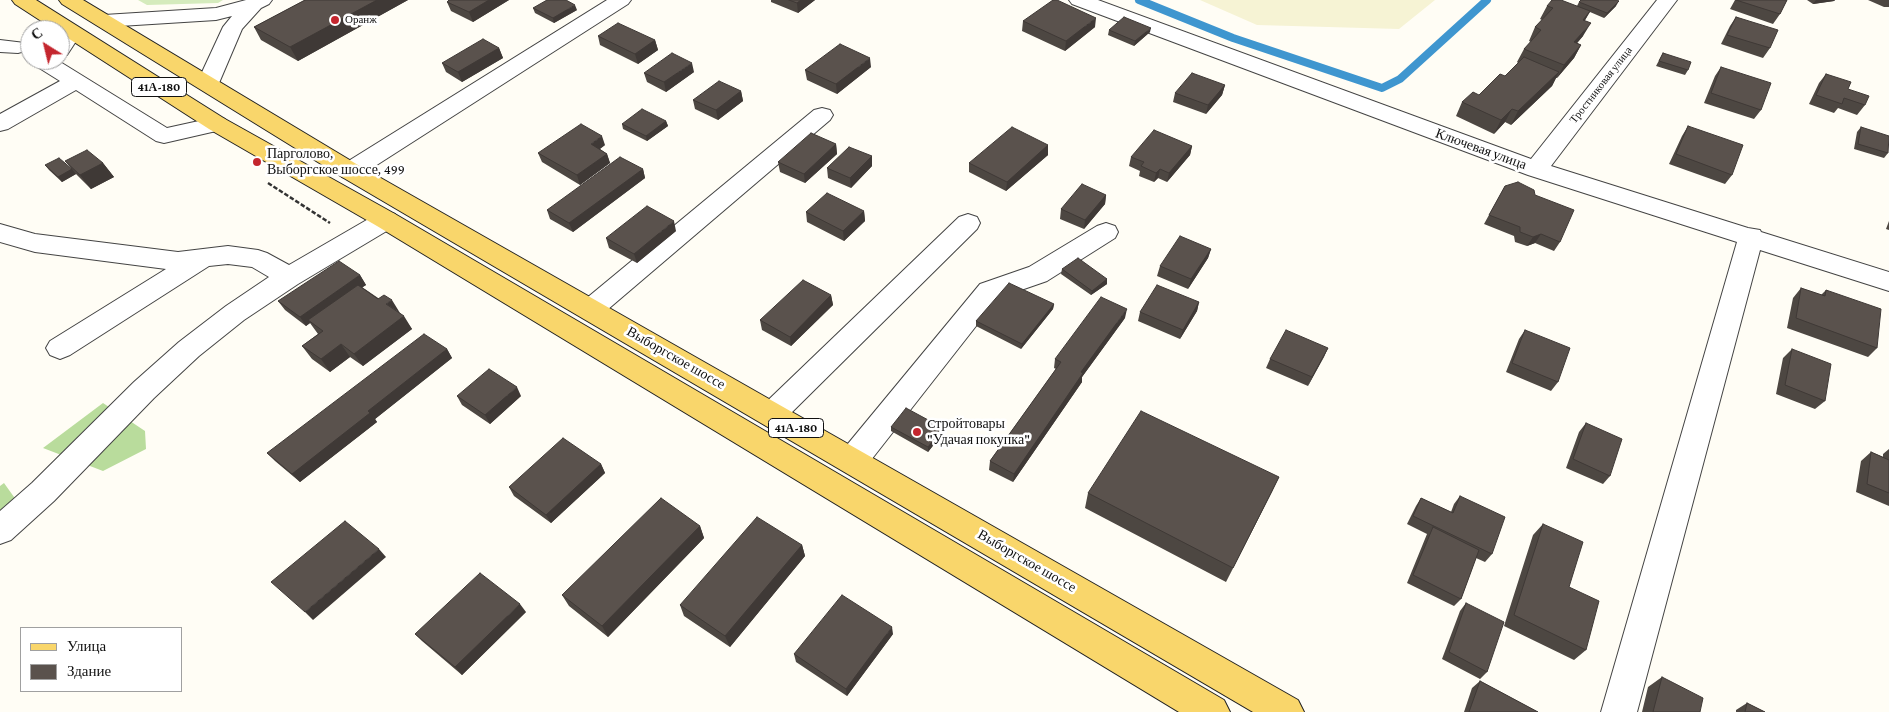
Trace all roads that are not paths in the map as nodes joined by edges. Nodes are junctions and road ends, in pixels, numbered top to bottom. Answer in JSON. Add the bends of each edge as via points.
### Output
{"nodes":[{"id":1,"x":22,"y":0,"type":"edge"},
{"id":2,"x":69,"y":0,"type":"edge"},
{"id":3,"x":621,"y":0,"type":"edge"},
{"id":4,"x":1079,"y":0,"type":"edge"},
{"id":5,"x":1667,"y":0,"type":"edge"},
{"id":6,"x":258,"y":2,"type":"edge"},
{"id":7,"x":104,"y":21,"type":"junction"},
{"id":8,"x":72,"y":32,"type":"junction"},
{"id":9,"x":70,"y":35,"type":"edge"},
{"id":10,"x":58,"y":70,"type":"edge"},
{"id":11,"x":76,"y":81,"type":"junction"},
{"id":12,"x":208,"y":84,"type":"junction"},
{"id":13,"x":822,"y":115,"type":"dead end"},
{"id":14,"x":0,"y":124,"type":"edge"},
{"id":15,"x":217,"y":124,"type":"junction"},
{"id":16,"x":1536,"y":169,"type":"junction"},
{"id":17,"x":350,"y":171,"type":"junction"},
{"id":18,"x":386,"y":220,"type":"junction"},
{"id":19,"x":968,"y":223,"type":"dead end"},
{"id":20,"x":1106,"y":232,"type":"dead end"},
{"id":21,"x":0,"y":234,"type":"edge"},
{"id":22,"x":1750,"y":236,"type":"junction"},
{"id":23,"x":204,"y":258,"type":"junction"},
{"id":24,"x":289,"y":277,"type":"junction"},
{"id":25,"x":1889,"y":282,"type":"edge"},
{"id":26,"x":591,"y":309,"type":"junction"},
{"id":27,"x":60,"y":348,"type":"dead end"},
{"id":28,"x":772,"y":414,"type":"junction"},
{"id":29,"x":853,"y":460,"type":"junction"},
{"id":30,"x":0,"y":530,"type":"edge"},
{"id":31,"x":1212,"y":712,"type":"edge"},
{"id":32,"x":1286,"y":712,"type":"edge"},
{"id":33,"x":1619,"y":712,"type":"edge"}],
"edges":[{"from":1,"to":8,"type":"main road","number":"41А-180"},
{"from":2,"to":7,"type":"main road","name":"Выборгское шоссе","number":"41А-180"},
{"from":3,"to":17,"type":"street"},
{"from":4,"to":16,"type":"street","name":"Ключевая улица"},
{"from":5,"to":16,"type":"street","name":"Тростниковая улица"},
{"from":6,"to":7,"type":"street","via":[[216,14]]},
{"from":6,"to":12,"type":"street","via":[[233,27]]},
{"from":7,"to":12,"type":"main road","name":"Выборгское шоссе","number":"41А-180"},
{"from":8,"to":9,"type":"street"},
{"from":8,"to":15,"type":"main road","number":"41А-180"},
{"from":10,"to":11,"type":"street"},
{"from":11,"to":14,"type":"street"},
{"from":11,"to":15,"type":"street","via":[[164,136]]},
{"from":12,"to":17,"type":"main road","name":"Выборгское шоссе","number":"41А-180"},
{"from":13,"to":26,"type":"street"},
{"from":15,"to":18,"type":"main road","number":"41А-180"},
{"from":16,"to":22,"type":"street","name":"Ключевая улица"},
{"from":17,"to":26,"type":"main road","name":"Выборгское шоссе","number":"41А-180"},
{"from":18,"to":24,"type":"street"},
{"from":18,"to":31,"type":"main road","number":"41А-180"},
{"from":19,"to":28,"type":"street"},
{"from":20,"to":29,"type":"street","via":[[1038,274],[989,291]]},
{"from":21,"to":23,"type":"street","via":[[35,243],[178,261]]},
{"from":22,"to":25,"type":"street","name":"Ключевая улица"},
{"from":22,"to":33,"type":"street"},
{"from":23,"to":24,"type":"street","via":[[228,255],[258,259]]},
{"from":23,"to":27,"type":"street"},
{"from":24,"to":30,"type":"street","via":[[189,349],[44,492]]},
{"from":26,"to":28,"type":"main road","name":"Выборгское шоссе","number":"41А-180"},
{"from":28,"to":29,"type":"main road","name":"Выборгское шоссе","number":"41А-180"},
{"from":29,"to":32,"type":"main road","name":"Выборгское шоссе","number":"41А-180"}]}
